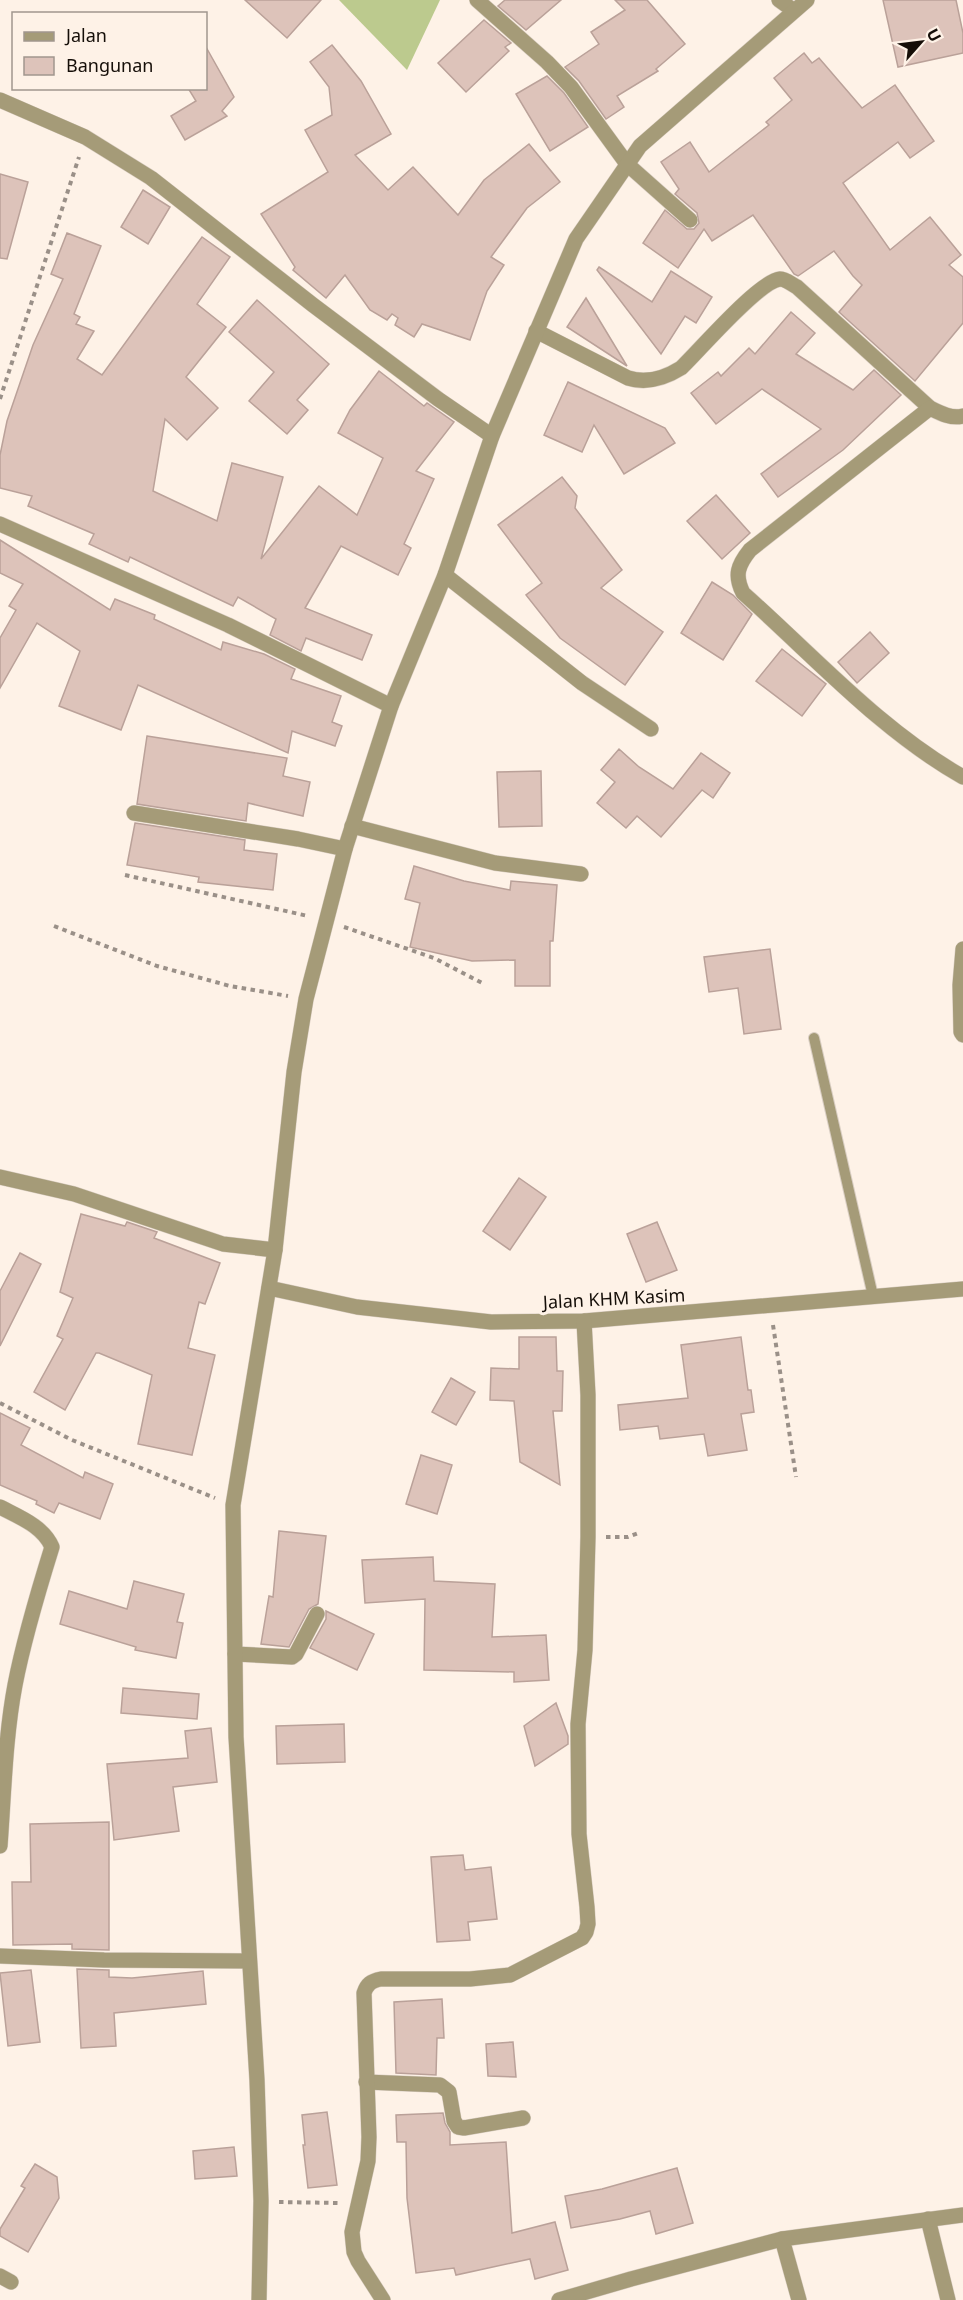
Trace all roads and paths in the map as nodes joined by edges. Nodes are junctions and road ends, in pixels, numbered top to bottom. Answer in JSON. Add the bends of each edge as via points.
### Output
{"nodes":[{"id":1,"x":477,"y":0,"type":"edge"},
{"id":2,"x":779,"y":0,"type":"edge"},
{"id":3,"x":807,"y":0,"type":"edge"},
{"id":4,"x":794,"y":10,"type":"junction"},
{"id":5,"x":0,"y":100,"type":"edge"},
{"id":6,"x":85,"y":136,"type":"junction"},
{"id":7,"x":627,"y":164,"type":"junction"},
{"id":8,"x":690,"y":220,"type":"dead end"},
{"id":9,"x":536,"y":331,"type":"junction"},
{"id":10,"x":0,"y":399,"type":"edge"},
{"id":11,"x":930,"y":408,"type":"junction"},
{"id":12,"x":963,"y":416,"type":"edge"},
{"id":13,"x":492,"y":436,"type":"junction"},
{"id":14,"x":0,"y":524,"type":"edge"},
{"id":15,"x":445,"y":575,"type":"junction"},
{"id":16,"x":391,"y":706,"type":"junction"},
{"id":17,"x":651,"y":729,"type":"dead end"},
{"id":18,"x":963,"y":777,"type":"edge"},
{"id":19,"x":134,"y":813,"type":"dead end"},
{"id":20,"x":352,"y":826,"type":"junction"},
{"id":21,"x":345,"y":849,"type":"junction"},
{"id":22,"x":581,"y":874,"type":"dead end"},
{"id":23,"x":125,"y":875,"type":"dead end"},
{"id":24,"x":327,"y":921,"type":"junction"},
{"id":25,"x":54,"y":926,"type":"dead end"},
{"id":26,"x":963,"y":949,"type":"edge"},
{"id":27,"x":484,"y":984,"type":"dead end"},
{"id":28,"x":306,"y":999,"type":"junction"},
{"id":29,"x":963,"y":1035,"type":"edge"},
{"id":30,"x":814,"y":1038,"type":"dead end"},
{"id":31,"x":0,"y":1178,"type":"edge"},
{"id":32,"x":275,"y":1250,"type":"junction"},
{"id":33,"x":269,"y":1288,"type":"junction"},
{"id":34,"x":963,"y":1289,"type":"edge"},
{"id":35,"x":873,"y":1296,"type":"junction"},
{"id":36,"x":770,"y":1306,"type":"junction"},
{"id":37,"x":584,"y":1321,"type":"junction"},
{"id":38,"x":0,"y":1403,"type":"edge"},
{"id":39,"x":796,"y":1477,"type":"dead end"},
{"id":40,"x":233,"y":1505,"type":"junction"},
{"id":41,"x":0,"y":1507,"type":"edge"},
{"id":42,"x":641,"y":1532,"type":"dead end"},
{"id":43,"x":588,"y":1537,"type":"junction"},
{"id":44,"x":317,"y":1614,"type":"dead end"},
{"id":45,"x":235,"y":1654,"type":"junction"},
{"id":46,"x":0,"y":1846,"type":"edge"},
{"id":47,"x":0,"y":1956,"type":"edge"},
{"id":48,"x":248,"y":1961,"type":"junction"},
{"id":49,"x":366,"y":2082,"type":"junction"},
{"id":50,"x":523,"y":2118,"type":"dead end"},
{"id":51,"x":261,"y":2201,"type":"junction"},
{"id":52,"x":360,"y":2204,"type":"junction"},
{"id":53,"x":963,"y":2215,"type":"edge"},
{"id":54,"x":928,"y":2219,"type":"junction"},
{"id":55,"x":782,"y":2240,"type":"junction"},
{"id":56,"x":259,"y":2300,"type":"edge"},
{"id":57,"x":383,"y":2300,"type":"edge"},
{"id":58,"x":559,"y":2300,"type":"edge"},
{"id":59,"x":799,"y":2300,"type":"edge"},
{"id":60,"x":948,"y":2300,"type":"edge"}],
"edges":[{"from":1,"to":7,"type":"street","via":[[524,39],[571,87]]},
{"from":2,"to":4,"type":"street"},
{"from":3,"to":4,"type":"street"},
{"from":4,"to":7,"type":"street","via":[[640,146]]},
{"from":5,"to":6,"type":"street"},
{"from":6,"to":10,"type":"path"},
{"from":6,"to":13,"type":"street","via":[[151,178],[313,305]]},
{"from":7,"to":8,"type":"street"},
{"from":7,"to":9,"type":"street","via":[[576,239]]},
{"from":9,"to":11,"type":"street","via":[[628,378],[644,382],[681,368],[761,288],[785,280]]},
{"from":9,"to":13,"type":"street"},
{"from":11,"to":12,"type":"street","via":[[942,414]]},
{"from":11,"to":18,"type":"street","via":[[750,550],[737,574],[743,592],[897,734]]},
{"from":13,"to":15,"type":"street"},
{"from":14,"to":16,"type":"street","via":[[228,626]]},
{"from":15,"to":16,"type":"street"},
{"from":15,"to":17,"type":"street","via":[[582,683]]},
{"from":16,"to":20,"type":"street"},
{"from":19,"to":21,"type":"street"},
{"from":20,"to":21,"type":"street"},
{"from":20,"to":22,"type":"street","via":[[495,862]]},
{"from":21,"to":24,"type":"street"},
{"from":23,"to":24,"type":"path"},
{"from":24,"to":27,"type":"path","via":[[434,958]]},
{"from":24,"to":28,"type":"street"},
{"from":25,"to":28,"type":"path","via":[[157,966],[230,986]]},
{"from":26,"to":29,"type":"street"},
{"from":28,"to":32,"type":"street"},
{"from":30,"to":35,"type":"lane"},
{"from":31,"to":32,"type":"street","via":[[74,1194],[223,1244]]},
{"from":32,"to":33,"type":"street"},
{"from":33,"to":37,"type":"street","name":"Jalan KHM Kasim","via":[[357,1307],[419,1315],[491,1322]]},
{"from":33,"to":40,"type":"street"},
{"from":34,"to":35,"type":"street","name":"Jalan KHM Kasim"},
{"from":35,"to":36,"type":"street","name":"Jalan KHM Kasim"},
{"from":36,"to":37,"type":"street","name":"Jalan KHM Kasim"},
{"from":36,"to":39,"type":"path"},
{"from":37,"to":43,"type":"street"},
{"from":38,"to":40,"type":"path","via":[[131,1466]]},
{"from":40,"to":45,"type":"street"},
{"from":41,"to":46,"type":"street","via":[[41,1530],[52,1547],[15,1687]]},
{"from":42,"to":43,"type":"path","via":[[628,1537]]},
{"from":43,"to":49,"type":"street","via":[[585,1650],[578,1724],[579,1834],[588,1916],[586,1932],[582,1938],[510,1975],[372,1981],[364,1994]]},
{"from":44,"to":45,"type":"street","via":[[292,1657]]},
{"from":45,"to":48,"type":"street"},
{"from":47,"to":48,"type":"street"},
{"from":48,"to":51,"type":"street"},
{"from":49,"to":50,"type":"street","via":[[440,2085],[449,2092],[458,2127]]},
{"from":49,"to":52,"type":"street","via":[[368,2161]]},
{"from":51,"to":52,"type":"path"},
{"from":51,"to":56,"type":"street"},
{"from":52,"to":57,"type":"street","via":[[352,2232],[354,2252]]},
{"from":53,"to":54,"type":"street"},
{"from":54,"to":55,"type":"street"},
{"from":54,"to":60,"type":"street"},
{"from":55,"to":58,"type":"street"},
{"from":55,"to":59,"type":"street"}]}
